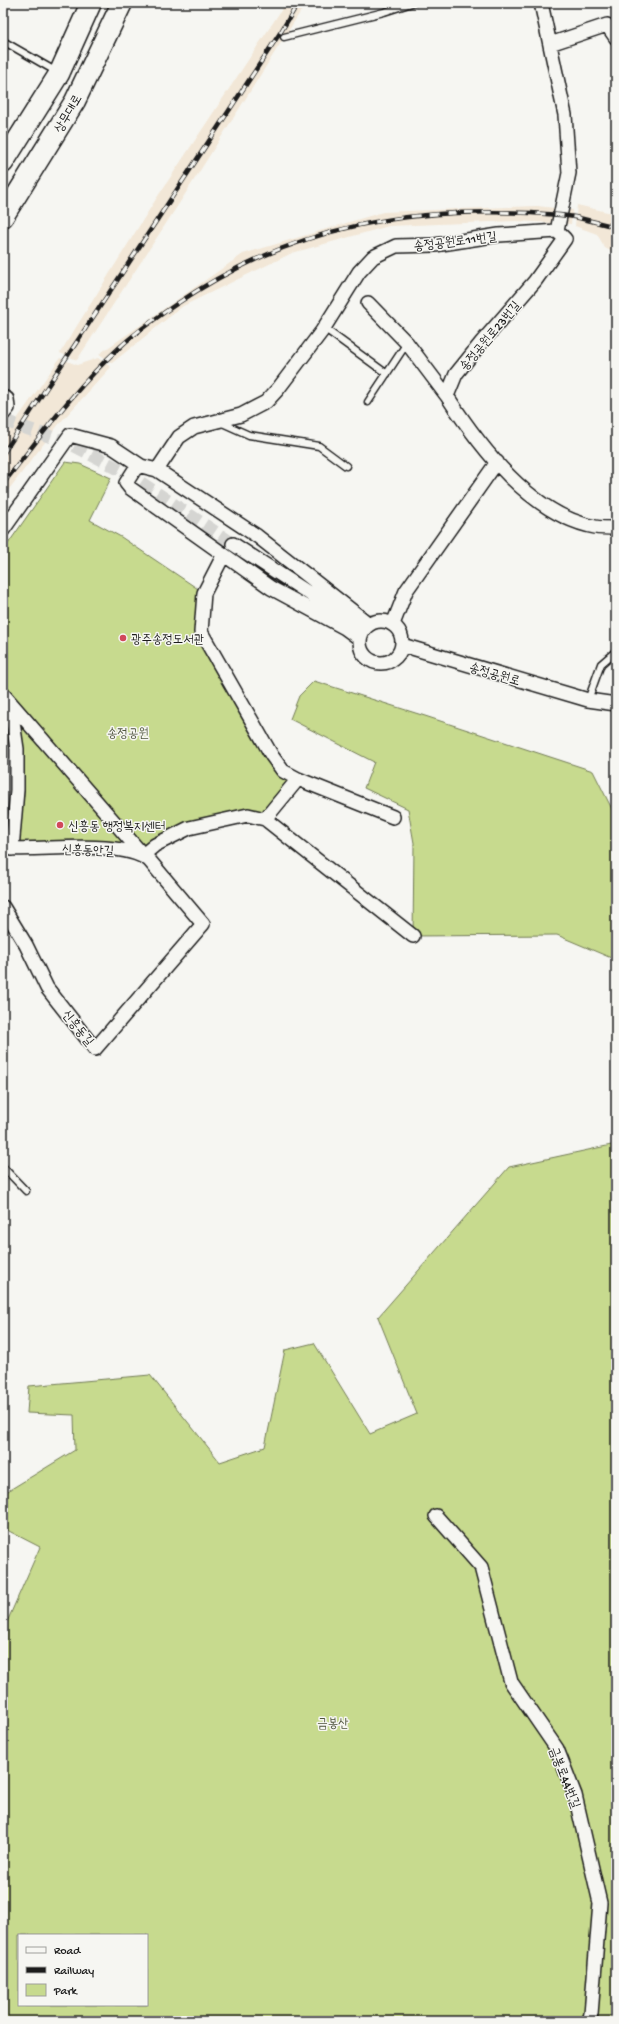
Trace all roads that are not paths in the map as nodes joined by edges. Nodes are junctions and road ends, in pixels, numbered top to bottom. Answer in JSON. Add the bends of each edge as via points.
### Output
{"nodes":[{"id":1,"x":91,"y":3,"type":"edge"},
{"id":2,"x":122,"y":3,"type":"edge"},
{"id":3,"x":412,"y":3,"type":"edge"},
{"id":4,"x":541,"y":3,"type":"edge"},
{"id":5,"x":284,"y":37,"type":"dead end"},
{"id":6,"x":616,"y":38,"type":"edge"},
{"id":7,"x":3,"y":41,"type":"edge"},
{"id":8,"x":550,"y":44,"type":"junction"},
{"id":9,"x":59,"y":74,"type":"junction"},
{"id":10,"x":3,"y":163,"type":"edge"},
{"id":11,"x":3,"y":218,"type":"edge"},
{"id":12,"x":557,"y":231,"type":"junction"},
{"id":13,"x":368,"y":303,"type":"dead end"},
{"id":14,"x":324,"y":328,"type":"junction"},
{"id":15,"x":407,"y":343,"type":"junction"},
{"id":16,"x":387,"y":374,"type":"junction"},
{"id":17,"x":447,"y":396,"type":"junction"},
{"id":18,"x":3,"y":397,"type":"edge"},
{"id":19,"x":368,"y":402,"type":"dead end"},
{"id":20,"x":3,"y":414,"type":"edge"},
{"id":21,"x":219,"y":421,"type":"junction"},
{"id":22,"x":497,"y":462,"type":"junction"},
{"id":23,"x":141,"y":466,"type":"junction"},
{"id":24,"x":346,"y":466,"type":"dead end"},
{"id":25,"x":157,"y":470,"type":"junction"},
{"id":26,"x":616,"y":528,"type":"edge"},
{"id":27,"x":3,"y":530,"type":"edge"},
{"id":28,"x":233,"y":544,"type":"tunnel mouth"},
{"id":29,"x":223,"y":556,"type":"junction"},
{"id":30,"x":393,"y":624,"type":"junction"},
{"id":31,"x":364,"y":631,"type":"junction"},
{"id":32,"x":402,"y":646,"type":"junction"},
{"id":33,"x":616,"y":651,"type":"edge"},
{"id":34,"x":6,"y":698,"type":"edge"},
{"id":35,"x":588,"y":700,"type":"junction"},
{"id":36,"x":616,"y":704,"type":"edge"},
{"id":37,"x":298,"y":779,"type":"junction"},
{"id":38,"x":393,"y":816,"type":"dead end"},
{"id":39,"x":265,"y":819,"type":"junction"},
{"id":40,"x":8,"y":849,"type":"edge"},
{"id":41,"x":143,"y":855,"type":"junction"},
{"id":42,"x":3,"y":907,"type":"edge"},
{"id":43,"x":414,"y":936,"type":"dead end"},
{"id":44,"x":3,"y":1167,"type":"edge"},
{"id":45,"x":26,"y":1191,"type":"dead end"},
{"id":46,"x":436,"y":1516,"type":"dead end"},
{"id":47,"x":589,"y":2021,"type":"edge"}],
"edges":[{"from":1,"to":9,"type":"main road","name":"상무대로"},
{"from":2,"to":11,"type":"main road","name":"상무대로","via":[[76,101]]},
{"from":3,"to":5,"type":"lane"},
{"from":4,"to":8,"type":"street"},
{"from":6,"to":8,"type":"street","via":[[607,25]]},
{"from":7,"to":9,"type":"lane"},
{"from":8,"to":12,"type":"street","via":[[565,115],[569,173]]},
{"from":9,"to":10,"type":"main road","name":"상무대로"},
{"from":12,"to":14,"type":"street","name":"송정공원로11번길","via":[[499,235],[435,245],[396,246],[373,257],[359,272]]},
{"from":12,"to":17,"type":"street","name":"송정공원로23번길","via":[[565,239],[535,281],[456,374]]},
{"from":13,"to":15,"type":"street"},
{"from":14,"to":16,"type":"lane"},
{"from":14,"to":21,"type":"street","name":"송정공원로11번길","via":[[266,402],[253,410]]},
{"from":15,"to":16,"type":"lane"},
{"from":15,"to":17,"type":"street"},
{"from":16,"to":19,"type":"lane"},
{"from":17,"to":22,"type":"street"},
{"from":18,"to":20,"type":"street","via":[[7,399],[8,408]]},
{"from":21,"to":24,"type":"lane","via":[[249,435],[318,446]]},
{"from":21,"to":25,"type":"street","name":"송정공원로11번길","via":[[194,427],[179,437]]},
{"from":22,"to":26,"type":"street","via":[[516,482],[565,518],[596,527]]},
{"from":22,"to":30,"type":"street","via":[[406,590]]},
{"from":23,"to":25,"type":"street"},
{"from":23,"to":27,"type":"street","via":[[111,446],[70,435]]},
{"from":23,"to":29,"type":"street","via":[[135,469],[126,483],[130,488]]},
{"from":25,"to":31,"type":"street","via":[[257,536]]},
{"from":28,"to":31,"type":"street"},
{"from":29,"to":31,"type":"street","via":[[270,588],[345,628]]},
{"from":29,"to":37,"type":"street","via":[[204,593],[201,632],[272,756],[283,771]]},
{"from":30,"to":31,"type":"street","via":[[379,620]]},
{"from":30,"to":32,"type":"street","via":[[401,635]]},
{"from":31,"to":32,"type":"street","via":[[362,652],[372,661],[379,663],[393,659]]},
{"from":32,"to":35,"type":"street","name":"송정공원로"},
{"from":33,"to":35,"type":"lane","via":[[601,664]]},
{"from":34,"to":40,"type":"street","name":"신흥동안길","via":[[17,749],[17,790]]},
{"from":34,"to":41,"type":"street"},
{"from":35,"to":36,"type":"street","name":"송정공원로"},
{"from":37,"to":38,"type":"street"},
{"from":37,"to":39,"type":"street"},
{"from":39,"to":41,"type":"street","via":[[248,815],[189,828],[155,845]]},
{"from":39,"to":43,"type":"street"},
{"from":40,"to":41,"type":"street","name":"신흥동안길","via":[[107,848]]},
{"from":41,"to":42,"type":"street","name":"신흥동길","via":[[203,924],[95,1049],[47,988],[26,944]]},
{"from":44,"to":45,"type":"lane"},
{"from":46,"to":47,"type":"street","name":"금봉로44번길","via":[[481,1567],[511,1682],[557,1749],[575,1796],[600,1903],[592,2014]]}]}
